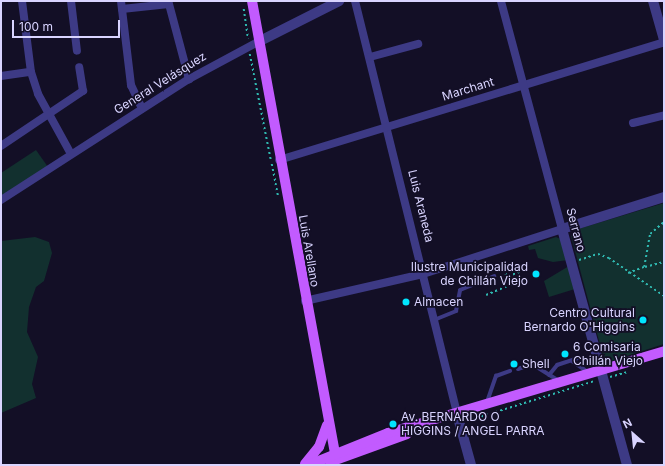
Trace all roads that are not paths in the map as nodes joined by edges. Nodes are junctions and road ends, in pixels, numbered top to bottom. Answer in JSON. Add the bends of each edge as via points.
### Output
{"nodes":[{"id":1,"x":22,"y":1,"type":"edge"},
{"id":2,"x":71,"y":1,"type":"edge"},
{"id":3,"x":252,"y":1,"type":"edge"},
{"id":4,"x":339,"y":1,"type":"edge"},
{"id":5,"x":355,"y":1,"type":"edge"},
{"id":6,"x":501,"y":1,"type":"edge"},
{"id":7,"x":653,"y":1,"type":"edge"},
{"id":8,"x":121,"y":5,"type":"edge"},
{"id":9,"x":664,"y":41,"type":"edge"},
{"id":10,"x":253,"y":44,"type":"junction"},
{"id":11,"x":418,"y":44,"type":"dead end"},
{"id":12,"x":77,"y":51,"type":"dead end"},
{"id":13,"x":370,"y":57,"type":"junction"},
{"id":14,"x":79,"y":67,"type":"dead end"},
{"id":15,"x":31,"y":72,"type":"junction"},
{"id":16,"x":1,"y":76,"type":"edge"},
{"id":17,"x":188,"y":79,"type":"junction"},
{"id":18,"x":523,"y":85,"type":"junction"},
{"id":19,"x":142,"y":109,"type":"junction"},
{"id":20,"x":46,"y":114,"type":"junction"},
{"id":21,"x":664,"y":115,"type":"edge"},
{"id":22,"x":633,"y":123,"type":"dead end"},
{"id":23,"x":388,"y":127,"type":"junction"},
{"id":24,"x":4,"y":140,"type":"edge"},
{"id":25,"x":1,"y":146,"type":"edge"},
{"id":26,"x":71,"y":154,"type":"junction"},
{"id":27,"x":279,"y":160,"type":"junction"},
{"id":28,"x":664,"y":197,"type":"edge"},
{"id":29,"x":1,"y":200,"type":"edge"},
{"id":30,"x":562,"y":229,"type":"junction"},
{"id":31,"x":423,"y":274,"type":"junction"},
{"id":32,"x":494,"y":276,"type":"dead end"},
{"id":33,"x":305,"y":301,"type":"junction"},
{"id":34,"x":434,"y":320,"type":"junction"},
{"id":35,"x":664,"y":351,"type":"edge"},
{"id":36,"x":582,"y":357,"type":"dead end"},
{"id":37,"x":572,"y":361,"type":"junction"},
{"id":38,"x":518,"y":369,"type":"dead end"},
{"id":39,"x":510,"y":372,"type":"dead end"},
{"id":40,"x":590,"y":374,"type":"junction"},
{"id":41,"x":549,"y":375,"type":"junction"},
{"id":42,"x":602,"y":375,"type":"junction"},
{"id":43,"x":561,"y":383,"type":"junction"},
{"id":44,"x":486,"y":405,"type":"junction"},
{"id":45,"x":458,"y":419,"type":"junction"},
{"id":46,"x":328,"y":423,"type":"junction"},
{"id":47,"x":336,"y":459,"type":"edge"},
{"id":48,"x":305,"y":465,"type":"edge"},
{"id":49,"x":309,"y":465,"type":"edge"},
{"id":50,"x":324,"y":465,"type":"edge"},
{"id":51,"x":471,"y":465,"type":"edge"},
{"id":52,"x":627,"y":465,"type":"edge"}],
"edges":[{"from":1,"to":15,"type":"street"},
{"from":2,"to":12,"type":"street"},
{"from":3,"to":10,"type":"main road","name":"Luis Arellano"},
{"from":4,"to":10,"type":"street","name":"General Velásquez"},
{"from":5,"to":13,"type":"street","name":"Luis Araneda"},
{"from":6,"to":18,"type":"street","name":"Serrano"},
{"from":7,"to":9,"type":"street"},
{"from":8,"to":17,"type":"street","via":[[169,4]]},
{"from":8,"to":19,"type":"street","via":[[131,85]]},
{"from":9,"to":18,"type":"street","name":"Marchant"},
{"from":10,"to":17,"type":"street","name":"General Velásquez"},
{"from":10,"to":27,"type":"main road","name":"Luis Arellano"},
{"from":11,"to":13,"type":"street"},
{"from":13,"to":23,"type":"street","name":"Luis Araneda"},
{"from":14,"to":20,"type":"street","via":[[83,91]]},
{"from":15,"to":16,"type":"street"},
{"from":15,"to":20,"type":"street"},
{"from":17,"to":19,"type":"street","name":"General Velásquez"},
{"from":18,"to":23,"type":"street","name":"Marchant"},
{"from":18,"to":30,"type":"street","name":"Serrano"},
{"from":19,"to":26,"type":"street","name":"General Velásquez"},
{"from":20,"to":24,"type":"street"},
{"from":20,"to":26,"type":"street"},
{"from":21,"to":22,"type":"street"},
{"from":23,"to":27,"type":"street","name":"Marchant"},
{"from":23,"to":31,"type":"street","name":"Luis Araneda"},
{"from":24,"to":25,"type":"street"},
{"from":26,"to":29,"type":"street","name":"General Velásquez"},
{"from":27,"to":33,"type":"main road","name":"Luis Arellano"},
{"from":28,"to":30,"type":"street"},
{"from":30,"to":31,"type":"street"},
{"from":30,"to":42,"type":"street","name":"Serrano"},
{"from":31,"to":33,"type":"street"},
{"from":31,"to":34,"type":"street","name":"Luis Araneda"},
{"from":32,"to":34,"type":"lane","via":[[460,290],[456,310]]},
{"from":33,"to":46,"type":"main road","name":"Luis Arellano"},
{"from":34,"to":45,"type":"street","name":"Luis Araneda"},
{"from":35,"to":42,"type":"main road"},
{"from":36,"to":37,"type":"lane"},
{"from":37,"to":40,"type":"lane"},
{"from":37,"to":41,"type":"lane","via":[[556,366]]},
{"from":38,"to":41,"type":"lane","via":[[532,364]]},
{"from":39,"to":44,"type":"lane","via":[[496,376]]},
{"from":40,"to":42,"type":"main road"},
{"from":40,"to":43,"type":"main road"},
{"from":41,"to":43,"type":"lane"},
{"from":42,"to":52,"type":"street","name":"Serrano"},
{"from":43,"to":44,"type":"main road"},
{"from":44,"to":45,"type":"main road"},
{"from":45,"to":47,"type":"main road","via":[[438,420]]},
{"from":45,"to":51,"type":"street","name":"Luis Araneda"},
{"from":46,"to":47,"type":"main road","name":"Luis Arellano"},
{"from":46,"to":48,"type":"main road","via":[[319,447]]},
{"from":47,"to":49,"type":"main road"},
{"from":47,"to":50,"type":"main road"}]}
